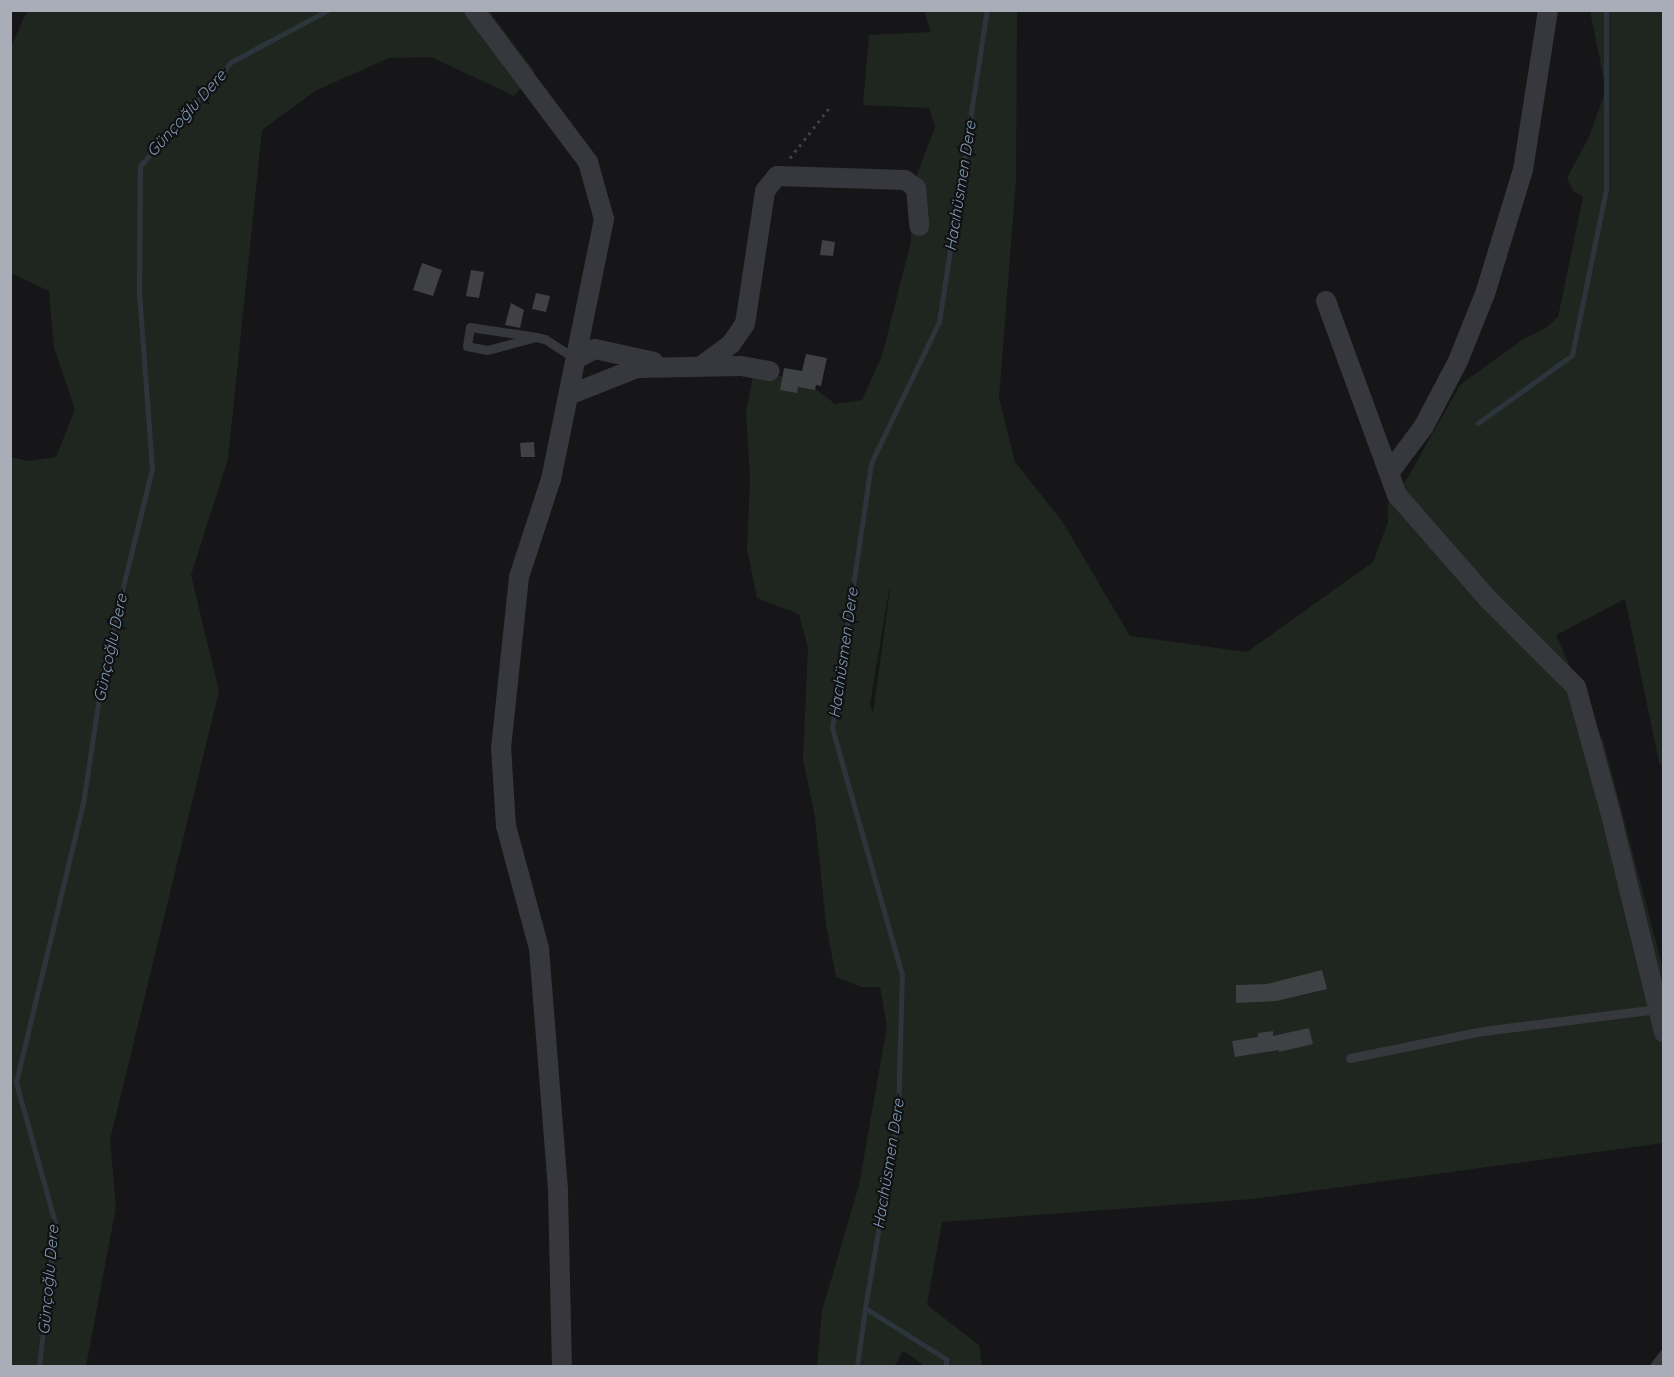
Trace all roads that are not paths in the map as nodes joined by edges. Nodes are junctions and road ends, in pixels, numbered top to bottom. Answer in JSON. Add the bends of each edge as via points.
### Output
{"nodes":[{"id":1,"x":474,"y":10,"type":"edge"},
{"id":2,"x":1548,"y":10,"type":"edge"},
{"id":3,"x":919,"y":226,"type":"dead end"},
{"id":4,"x":1326,"y":301,"type":"dead end"},
{"id":5,"x":536,"y":337,"type":"junction"},
{"id":6,"x":576,"y":359,"type":"junction"},
{"id":7,"x":670,"y":366,"type":"junction"},
{"id":8,"x":701,"y":366,"type":"junction"},
{"id":9,"x":770,"y":371,"type":"dead end"},
{"id":10,"x":623,"y":374,"type":"junction"},
{"id":11,"x":568,"y":395,"type":"junction"},
{"id":12,"x":1389,"y":473,"type":"junction"},
{"id":13,"x":1658,"y":1009,"type":"junction"},
{"id":14,"x":1664,"y":1032,"type":"edge"},
{"id":15,"x":1350,"y":1058,"type":"dead end"},
{"id":16,"x":1664,"y":1353,"type":"edge"},
{"id":17,"x":562,"y":1366,"type":"edge"},
{"id":18,"x":1654,"y":1366,"type":"edge"}],
"edges":[{"from":1,"to":6,"type":"street","via":[[588,162],[604,219]]},
{"from":2,"to":12,"type":"street","via":[[1523,170],[1485,294],[1458,361],[1424,426]]},
{"from":3,"to":8,"type":"street","via":[[916,188],[905,180],[777,176],[765,191],[745,324],[731,344]]},
{"from":4,"to":12,"type":"street"},
{"from":5,"to":5,"type":"lane","via":[[470,327],[467,346],[487,351]]},
{"from":5,"to":6,"type":"lane"},
{"from":6,"to":7,"type":"street","via":[[595,349]]},
{"from":6,"to":10,"type":"street"},
{"from":6,"to":11,"type":"street"},
{"from":7,"to":8,"type":"street"},
{"from":7,"to":10,"type":"street","via":[[637,368]]},
{"from":8,"to":9,"type":"street"},
{"from":10,"to":11,"type":"street"},
{"from":11,"to":17,"type":"street","via":[[551,479],[519,578],[501,747],[506,826],[539,948],[558,1192]]},
{"from":12,"to":13,"type":"street","via":[[1397,495],[1489,600],[1576,687]]},
{"from":13,"to":14,"type":"street"},
{"from":13,"to":15,"type":"lane","via":[[1483,1031]]},
{"from":16,"to":18,"type":"lane"}]}
